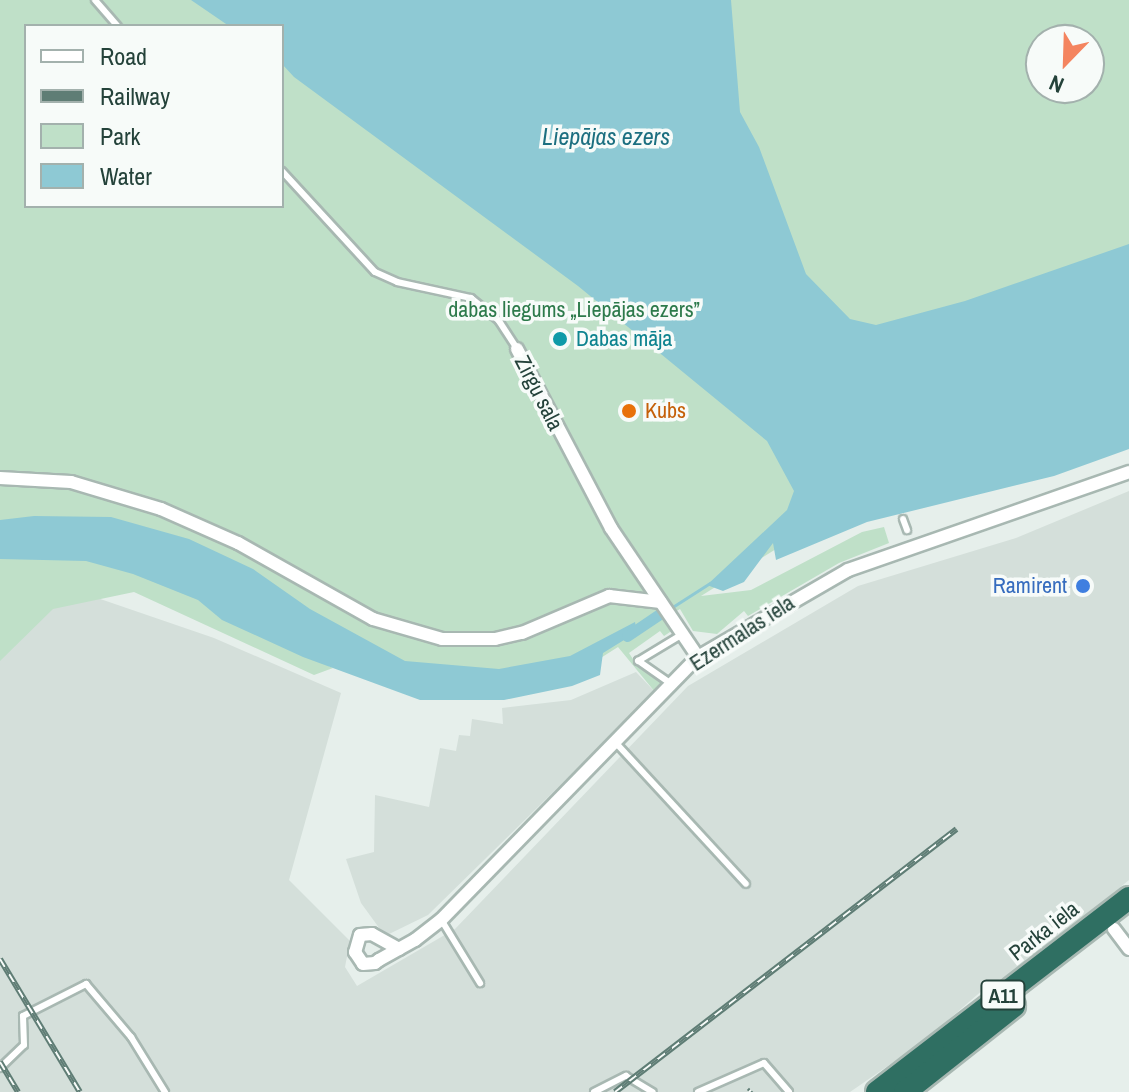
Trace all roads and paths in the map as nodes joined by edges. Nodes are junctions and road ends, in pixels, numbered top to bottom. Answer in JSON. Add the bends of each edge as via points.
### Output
{"nodes":[{"id":1,"x":95,"y":0,"type":"edge"},
{"id":2,"x":116,"y":24,"type":"edge"},
{"id":3,"x":284,"y":173,"type":"edge"},
{"id":4,"x":517,"y":349,"type":"joint"},
{"id":5,"x":1129,"y":472,"type":"edge"},
{"id":6,"x":0,"y":478,"type":"edge"},
{"id":7,"x":903,"y":519,"type":"dead end"},
{"id":8,"x":907,"y":530,"type":"dead end"},
{"id":9,"x":661,"y":602,"type":"junction"},
{"id":10,"x":681,"y":635,"type":"junction"},
{"id":11,"x":698,"y":657,"type":"junction"},
{"id":12,"x":670,"y":683,"type":"junction"},
{"id":13,"x":615,"y":742,"type":"junction"},
{"id":14,"x":746,"y":884,"type":"dead end"},
{"id":15,"x":1129,"y":898,"type":"edge"},
{"id":16,"x":441,"y":920,"type":"junction"},
{"id":17,"x":1121,"y":923,"type":"edge"},
{"id":18,"x":399,"y":949,"type":"dead end"},
{"id":19,"x":1129,"y":949,"type":"edge"},
{"id":20,"x":480,"y":983,"type":"dead end"},
{"id":21,"x":0,"y":1068,"type":"edge"},
{"id":22,"x":165,"y":1092,"type":"edge"},
{"id":23,"x":594,"y":1092,"type":"edge"},
{"id":24,"x":653,"y":1092,"type":"edge"},
{"id":25,"x":698,"y":1092,"type":"edge"},
{"id":26,"x":789,"y":1092,"type":"edge"},
{"id":27,"x":877,"y":1092,"type":"edge"},
{"id":28,"x":905,"y":1092,"type":"edge"}],
"edges":[{"from":1,"to":2,"type":"lane"},
{"from":3,"to":4,"type":"lane","name":"Zirgu sala","via":[[375,272],[471,298],[499,321]]},
{"from":4,"to":9,"type":"street","name":"Zirgu sala","via":[[578,472]]},
{"from":5,"to":11,"type":"street","name":"Ezermalas iela","via":[[848,570]]},
{"from":6,"to":9,"type":"street","via":[[71,482],[161,509],[238,543],[339,603],[431,637],[495,639],[522,633],[609,596]]},
{"from":7,"to":8,"type":"lane"},
{"from":9,"to":10,"type":"street","name":"Zirgu sala"},
{"from":10,"to":11,"type":"street","name":"Zirgu sala"},
{"from":10,"to":12,"type":"lane","via":[[638,661]]},
{"from":11,"to":12,"type":"street","name":"Ezermalas iela"},
{"from":12,"to":13,"type":"street","name":"Ezermalas iela"},
{"from":13,"to":14,"type":"lane"},
{"from":13,"to":16,"type":"street","name":"Ezermalas iela"},
{"from":15,"to":27,"type":"highway","name":"Parka iela","number":"A11"},
{"from":16,"to":18,"type":"street","name":"Ezermalas iela"},
{"from":16,"to":20,"type":"lane"},
{"from":17,"to":19,"type":"street"},
{"from":17,"to":28,"type":"highway","name":"Parka iela","number":"A11"},
{"from":21,"to":22,"type":"lane","via":[[24,1045],[23,1016],[86,984],[131,1037]]},
{"from":23,"to":24,"type":"lane","via":[[626,1076]]},
{"from":25,"to":26,"type":"lane","via":[[764,1063]]}]}
